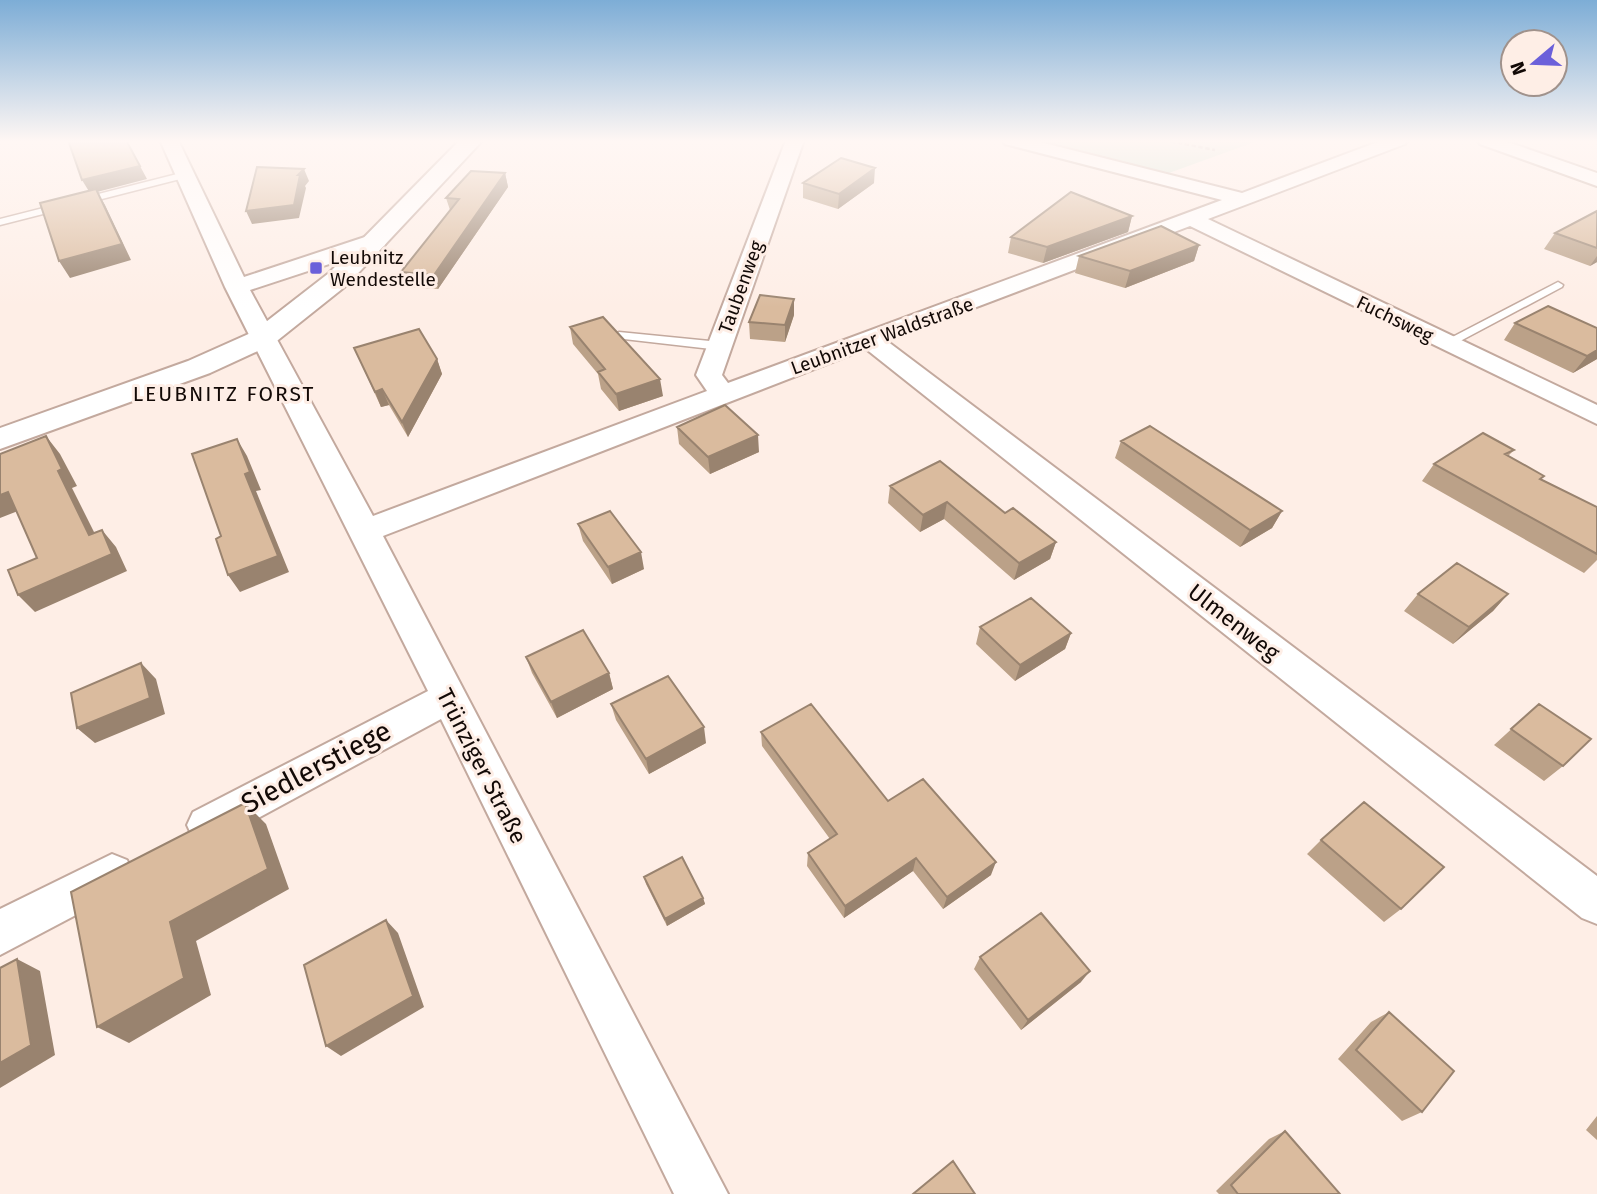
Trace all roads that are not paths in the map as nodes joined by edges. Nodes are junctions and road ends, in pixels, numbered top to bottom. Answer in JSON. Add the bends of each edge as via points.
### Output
{"nodes":[{"id":1,"x":106,"y":196,"type":"edge"},
{"id":2,"x":194,"y":196,"type":"edge"},
{"id":3,"x":419,"y":196,"type":"edge"},
{"id":4,"x":775,"y":196,"type":"edge"},
{"id":5,"x":1231,"y":196,"type":"edge"},
{"id":6,"x":1253,"y":196,"type":"edge"},
{"id":7,"x":1244,"y":199,"type":"junction"},
{"id":8,"x":1194,"y":220,"type":"junction"},
{"id":9,"x":0,"y":222,"type":"edge"},
{"id":10,"x":376,"y":241,"type":"junction"},
{"id":11,"x":1558,"y":285,"type":"dead end"},
{"id":12,"x":237,"y":287,"type":"junction"},
{"id":13,"x":619,"y":336,"type":"edge"},
{"id":14,"x":263,"y":338,"type":"junction"},
{"id":15,"x":871,"y":341,"type":"junction"},
{"id":16,"x":1445,"y":344,"type":"junction"},
{"id":17,"x":720,"y":346,"type":"junction"},
{"id":18,"x":721,"y":393,"type":"junction"},
{"id":19,"x":1597,"y":416,"type":"edge"},
{"id":20,"x":0,"y":439,"type":"edge"},
{"id":21,"x":365,"y":531,"type":"junction"},
{"id":22,"x":447,"y":698,"type":"junction"},
{"id":23,"x":1597,"y":903,"type":"edge"},
{"id":24,"x":0,"y":933,"type":"edge"},
{"id":25,"x":702,"y":1194,"type":"edge"}],
"edges":[{"from":1,"to":9,"type":"lane"},
{"from":2,"to":12,"type":"street","name":"Trünziger Straße"},
{"from":3,"to":10,"type":"street"},
{"from":4,"to":17,"type":"street","name":"Taubenweg"},
{"from":5,"to":7,"type":"street"},
{"from":6,"to":7,"type":"street","name":"Leubnitzer Waldstraße"},
{"from":7,"to":8,"type":"street","name":"Leubnitzer Waldstraße"},
{"from":8,"to":15,"type":"street","name":"Leubnitzer Waldstraße"},
{"from":8,"to":16,"type":"street","name":"Fuchsweg"},
{"from":10,"to":12,"type":"street"},
{"from":10,"to":14,"type":"street","via":[[338,279]]},
{"from":11,"to":16,"type":"lane"},
{"from":12,"to":14,"type":"street","name":"Trünziger Straße"},
{"from":13,"to":17,"type":"lane"},
{"from":14,"to":20,"type":"street","via":[[199,367]]},
{"from":14,"to":21,"type":"street","name":"Trünziger Straße"},
{"from":15,"to":18,"type":"street","name":"Leubnitzer Waldstraße"},
{"from":15,"to":23,"type":"street","name":"Ulmenweg"},
{"from":16,"to":19,"type":"street","name":"Fuchsweg"},
{"from":17,"to":18,"type":"street","name":"Taubenweg","via":[[709,375]]},
{"from":18,"to":21,"type":"street","name":"Leubnitzer Waldstraße"},
{"from":21,"to":22,"type":"street","name":"Trünziger Straße"},
{"from":22,"to":24,"type":"street","name":"Siedlerstiege"},
{"from":22,"to":25,"type":"street","name":"Trünziger Straße"}]}
